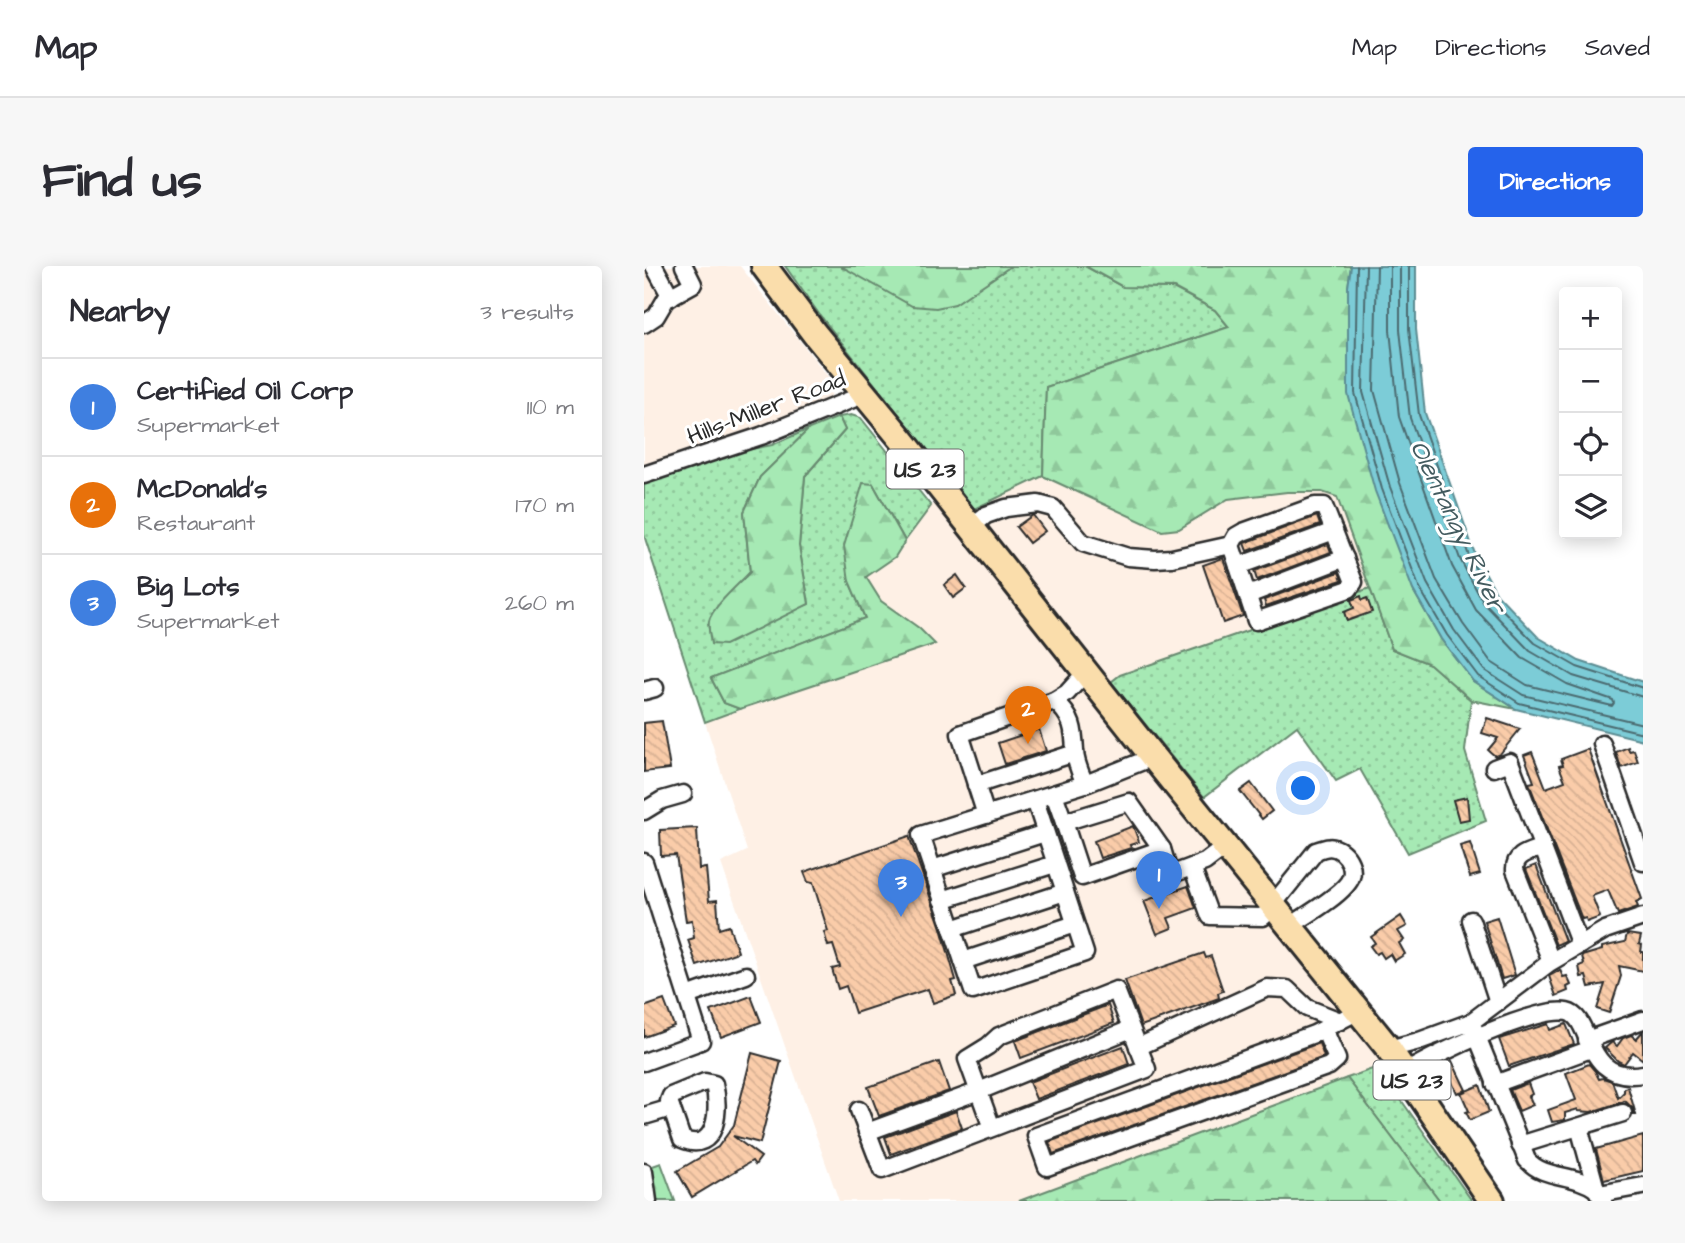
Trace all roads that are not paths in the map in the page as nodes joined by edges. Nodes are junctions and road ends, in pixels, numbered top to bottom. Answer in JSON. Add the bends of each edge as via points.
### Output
{"nodes":[{"id":1,"x":654,"y":266,"type":"edge"},
{"id":2,"x":684,"y":266,"type":"edge"},
{"id":3,"x":764,"y":266,"type":"edge"},
{"id":4,"x":671,"y":297,"type":"junction"},
{"id":5,"x":644,"y":324,"type":"edge"},
{"id":6,"x":865,"y":394,"type":"junction"},
{"id":7,"x":644,"y":475,"type":"edge"},
{"id":8,"x":971,"y":527,"type":"junction"},
{"id":9,"x":1334,"y":531,"type":"junction"},
{"id":10,"x":1231,"y":545,"type":"junction"},
{"id":11,"x":1345,"y":558,"type":"junction"},
{"id":12,"x":1238,"y":566,"type":"junction"},
{"id":13,"x":1248,"y":595,"type":"junction"},
{"id":14,"x":1086,"y":672,"type":"junction"},
{"id":15,"x":1054,"y":701,"type":"junction"},
{"id":16,"x":1602,"y":744,"type":"dead end"},
{"id":17,"x":1074,"y":753,"type":"junction"},
{"id":18,"x":1153,"y":757,"type":"junction"},
{"id":19,"x":1494,"y":768,"type":"dead end"},
{"id":20,"x":1085,"y":784,"type":"junction"},
{"id":21,"x":976,"y":785,"type":"junction"},
{"id":22,"x":683,"y":794,"type":"dead end"},
{"id":23,"x":1054,"y":794,"type":"junction"},
{"id":24,"x":1035,"y":800,"type":"junction"},
{"id":25,"x":1643,"y":808,"type":"edge"},
{"id":26,"x":644,"y":811,"type":"edge"},
{"id":27,"x":1626,"y":814,"type":"junction"},
{"id":28,"x":986,"y":815,"type":"junction"},
{"id":29,"x":1064,"y":822,"type":"junction"},
{"id":30,"x":1045,"y":833,"type":"junction"},
{"id":31,"x":1226,"y":846,"type":"junction"},
{"id":32,"x":1543,"y":847,"type":"junction"},
{"id":33,"x":1161,"y":849,"type":"junction"},
{"id":34,"x":644,"y":862,"type":"edge"},
{"id":35,"x":1643,"y":862,"type":"edge"},
{"id":36,"x":1055,"y":864,"type":"junction"},
{"id":37,"x":1192,"y":867,"type":"junction"},
{"id":38,"x":932,"y":869,"type":"junction"},
{"id":39,"x":1065,"y":892,"type":"junction"},
{"id":40,"x":942,"y":900,"type":"junction"},
{"id":41,"x":1273,"y":905,"type":"junction"},
{"id":42,"x":1643,"y":917,"type":"edge"},
{"id":43,"x":1472,"y":920,"type":"dead end"},
{"id":44,"x":1075,"y":924,"type":"junction"},
{"id":45,"x":1290,"y":926,"type":"junction"},
{"id":46,"x":952,"y":929,"type":"junction"},
{"id":47,"x":1580,"y":945,"type":"junction"},
{"id":48,"x":962,"y":961,"type":"junction"},
{"id":49,"x":1551,"y":961,"type":"junction"},
{"id":50,"x":746,"y":975,"type":"dead end"},
{"id":51,"x":687,"y":996,"type":"junction"},
{"id":52,"x":1497,"y":1002,"type":"junction"},
{"id":53,"x":1350,"y":1016,"type":"junction"},
{"id":54,"x":1643,"y":1020,"type":"edge"},
{"id":55,"x":1131,"y":1029,"type":"junction"},
{"id":56,"x":1324,"y":1029,"type":"junction"},
{"id":57,"x":1474,"y":1030,"type":"junction"},
{"id":58,"x":1589,"y":1044,"type":"junction"},
{"id":59,"x":1138,"y":1047,"type":"junction"},
{"id":60,"x":1389,"y":1049,"type":"junction"},
{"id":61,"x":644,"y":1062,"type":"edge"},
{"id":62,"x":1406,"y":1072,"type":"junction"},
{"id":63,"x":1643,"y":1074,"type":"edge"},
{"id":64,"x":1495,"y":1084,"type":"junction"},
{"id":65,"x":979,"y":1091,"type":"junction"},
{"id":66,"x":671,"y":1108,"type":"dead end"},
{"id":67,"x":859,"y":1110,"type":"dead end"},
{"id":68,"x":1623,"y":1113,"type":"dead end"},
{"id":69,"x":644,"y":1116,"type":"edge"},
{"id":70,"x":1579,"y":1127,"type":"junction"},
{"id":71,"x":992,"y":1128,"type":"junction"},
{"id":72,"x":867,"y":1132,"type":"junction"},
{"id":73,"x":1520,"y":1145,"type":"junction"},
{"id":74,"x":644,"y":1172,"type":"edge"},
{"id":75,"x":1643,"y":1186,"type":"edge"},
{"id":76,"x":1599,"y":1195,"type":"edge"},
{"id":77,"x":648,"y":1201,"type":"edge"},
{"id":78,"x":1492,"y":1201,"type":"edge"}],
"edges":[{"from":1,"to":4,"type":"street"},
{"from":2,"to":4,"type":"street","via":[[693,284]]},
{"from":3,"to":6,"type":"highway","number":"US 23"},
{"from":4,"to":5,"type":"street"},
{"from":6,"to":7,"type":"street","name":"Hills-Miller Road","via":[[761,436]]},
{"from":6,"to":8,"type":"highway","number":"US 23"},
{"from":8,"to":10,"type":"street","via":[[1006,508],[1038,504],[1053,508],[1083,542],[1128,556],[1172,558]]},
{"from":8,"to":14,"type":"highway","number":"US 23"},
{"from":9,"to":10,"type":"street","via":[[1321,505],[1243,532]]},
{"from":9,"to":11,"type":"street"},
{"from":9,"to":12,"type":"street"},
{"from":10,"to":12,"type":"street"},
{"from":11,"to":13,"type":"street"},
{"from":11,"to":13,"type":"street","via":[[1354,582],[1349,589],[1256,621]]},
{"from":12,"to":13,"type":"street"},
{"from":14,"to":15,"type":"street","via":[[1067,694]]},
{"from":14,"to":18,"type":"highway","number":"US 23"},
{"from":15,"to":17,"type":"street","via":[[1068,715],[1076,738]]},
{"from":15,"to":21,"type":"street","via":[[960,734]]},
{"from":16,"to":27,"type":"street"},
{"from":17,"to":20,"type":"street"},
{"from":17,"to":21,"type":"street"},
{"from":18,"to":20,"type":"street"},
{"from":18,"to":31,"type":"highway","number":"US 23"},
{"from":19,"to":32,"type":"street","via":[[1510,762]]},
{"from":20,"to":23,"type":"street"},
{"from":21,"to":28,"type":"street"},
{"from":22,"to":26,"type":"street"},
{"from":23,"to":24,"type":"street"},
{"from":23,"to":29,"type":"street"},
{"from":24,"to":28,"type":"street"},
{"from":24,"to":30,"type":"street"},
{"from":25,"to":27,"type":"street"},
{"from":27,"to":35,"type":"street"},
{"from":28,"to":38,"type":"street","via":[[921,835]]},
{"from":29,"to":33,"type":"street","via":[[1129,802]]},
{"from":29,"to":33,"type":"street","via":[[1083,877]]},
{"from":30,"to":36,"type":"street"},
{"from":30,"to":38,"type":"street"},
{"from":31,"to":37,"type":"street"},
{"from":31,"to":41,"type":"highway","number":"US 23"},
{"from":32,"to":47,"type":"street"},
{"from":32,"to":49,"type":"street","via":[[1518,858],[1515,870]]},
{"from":33,"to":37,"type":"street","via":[[1170,875]]},
{"from":34,"to":51,"type":"street"},
{"from":36,"to":39,"type":"street"},
{"from":36,"to":40,"type":"street"},
{"from":37,"to":41,"type":"street","via":[[1210,916],[1262,917]]},
{"from":38,"to":40,"type":"street"},
{"from":39,"to":44,"type":"street"},
{"from":39,"to":46,"type":"street"},
{"from":40,"to":46,"type":"street"},
{"from":41,"to":45,"type":"highway","number":"US 23"},
{"from":41,"to":45,"type":"street","via":[[1316,851],[1327,846],[1347,857],[1351,878],[1344,887]]},
{"from":42,"to":47,"type":"street","via":[[1605,930]]},
{"from":43,"to":52,"type":"street"},
{"from":44,"to":48,"type":"street"},
{"from":44,"to":48,"type":"street","via":[[1085,953],[973,991]]},
{"from":45,"to":53,"type":"highway","number":"US 23"},
{"from":46,"to":48,"type":"street"},
{"from":47,"to":49,"type":"street"},
{"from":49,"to":52,"type":"street"},
{"from":50,"to":51,"type":"street"},
{"from":51,"to":61,"type":"street","via":[[701,1041]]},
{"from":52,"to":57,"type":"street"},
{"from":53,"to":56,"type":"street"},
{"from":53,"to":59,"type":"street","via":[[1307,1008],[1287,989],[1267,988]]},
{"from":53,"to":60,"type":"highway","number":"US 23"},
{"from":54,"to":58,"type":"street"},
{"from":55,"to":59,"type":"street"},
{"from":55,"to":65,"type":"street"},
{"from":55,"to":65,"type":"street","via":[[1116,990],[999,1035],[967,1059]]},
{"from":56,"to":56,"type":"street","via":[[1337,1059],[1329,1066],[1047,1167],[1036,1136]]},
{"from":57,"to":58,"type":"street","via":[[1566,1012],[1575,1016]]},
{"from":57,"to":60,"type":"street"},
{"from":57,"to":62,"type":"street"},
{"from":57,"to":64,"type":"street"},
{"from":58,"to":63,"type":"street","via":[[1597,1057],[1617,1072]]},
{"from":58,"to":64,"type":"street"},
{"from":59,"to":71,"type":"street","via":[[1147,1069]]},
{"from":60,"to":62,"type":"highway","number":"US 23"},
{"from":62,"to":78,"type":"highway","number":"US 23"},
{"from":64,"to":73,"type":"street"},
{"from":65,"to":71,"type":"street"},
{"from":65,"to":72,"type":"street"},
{"from":66,"to":69,"type":"street"},
{"from":67,"to":72,"type":"street"},
{"from":68,"to":70,"type":"street"},
{"from":70,"to":73,"type":"street"},
{"from":70,"to":76,"type":"street"},
{"from":71,"to":72,"type":"street","via":[[882,1170]]},
{"from":73,"to":76,"type":"street","via":[[1527,1160],[1540,1171],[1581,1179]]},
{"from":74,"to":77,"type":"street"},
{"from":75,"to":76,"type":"street"}]}
